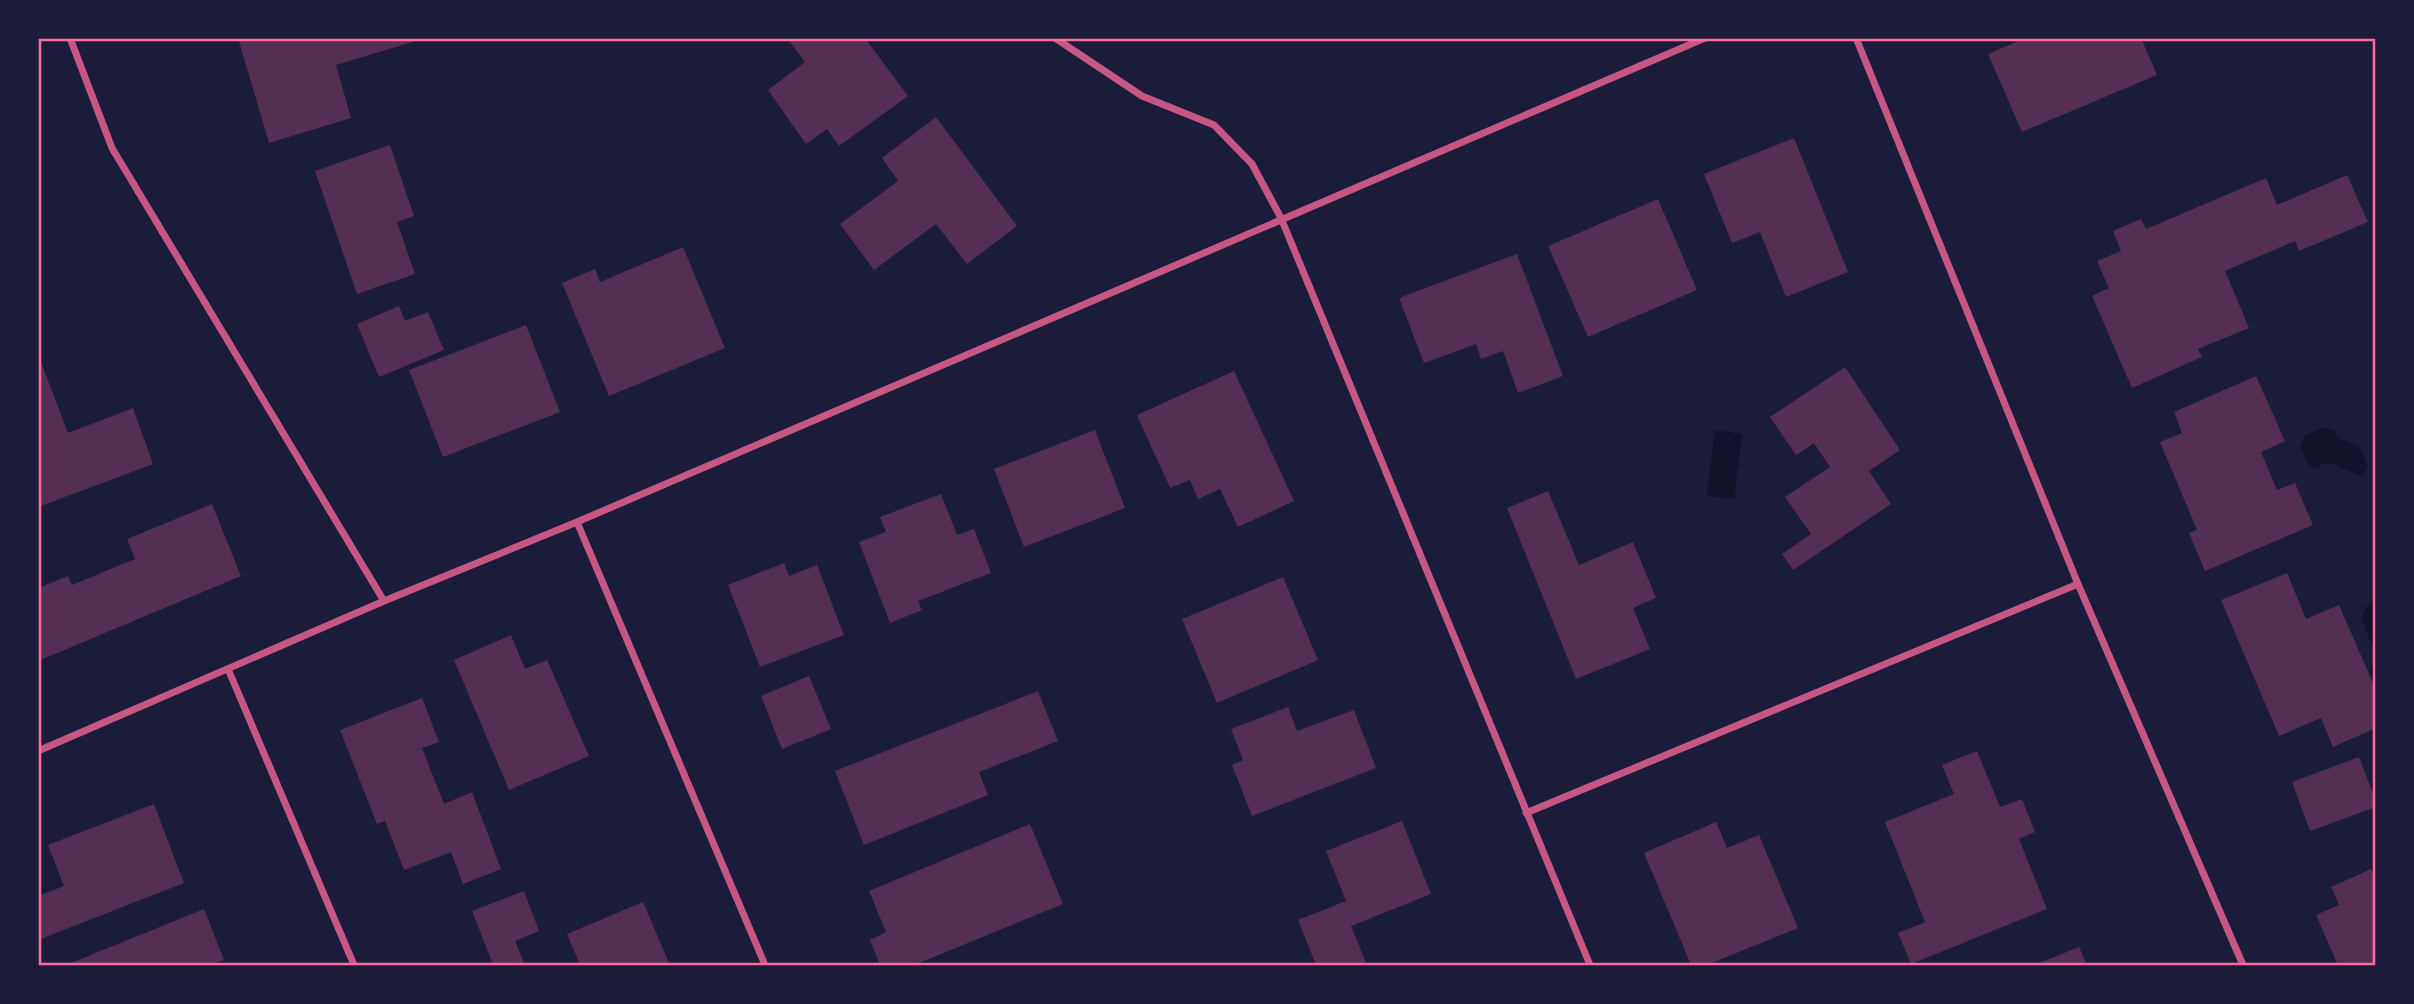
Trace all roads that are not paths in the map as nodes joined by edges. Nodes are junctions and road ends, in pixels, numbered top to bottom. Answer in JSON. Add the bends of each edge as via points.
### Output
{"nodes":[{"id":1,"x":70,"y":38,"type":"edge"},
{"id":2,"x":1055,"y":38,"type":"edge"},
{"id":3,"x":1705,"y":38,"type":"edge"},
{"id":4,"x":1856,"y":38,"type":"edge"},
{"id":5,"x":1281,"y":218,"type":"junction"},
{"id":6,"x":577,"y":522,"type":"junction"},
{"id":7,"x":2078,"y":584,"type":"junction"},
{"id":8,"x":384,"y":601,"type":"junction"},
{"id":9,"x":228,"y":669,"type":"junction"},
{"id":10,"x":38,"y":751,"type":"edge"},
{"id":11,"x":1526,"y":813,"type":"junction"},
{"id":12,"x":354,"y":965,"type":"edge"},
{"id":13,"x":765,"y":965,"type":"edge"},
{"id":14,"x":1590,"y":965,"type":"edge"},
{"id":15,"x":2243,"y":965,"type":"edge"}],
"edges":[{"from":1,"to":8,"type":"street","via":[[112,148]]},
{"from":2,"to":5,"type":"street","via":[[1142,96],[1214,125],[1252,164]]},
{"from":3,"to":5,"type":"street"},
{"from":4,"to":7,"type":"street"},
{"from":5,"to":6,"type":"street"},
{"from":5,"to":11,"type":"street"},
{"from":6,"to":8,"type":"street"},
{"from":6,"to":13,"type":"street"},
{"from":7,"to":11,"type":"street"},
{"from":7,"to":15,"type":"street"},
{"from":8,"to":9,"type":"street"},
{"from":9,"to":10,"type":"street"},
{"from":9,"to":12,"type":"street"},
{"from":11,"to":14,"type":"street"}]}
